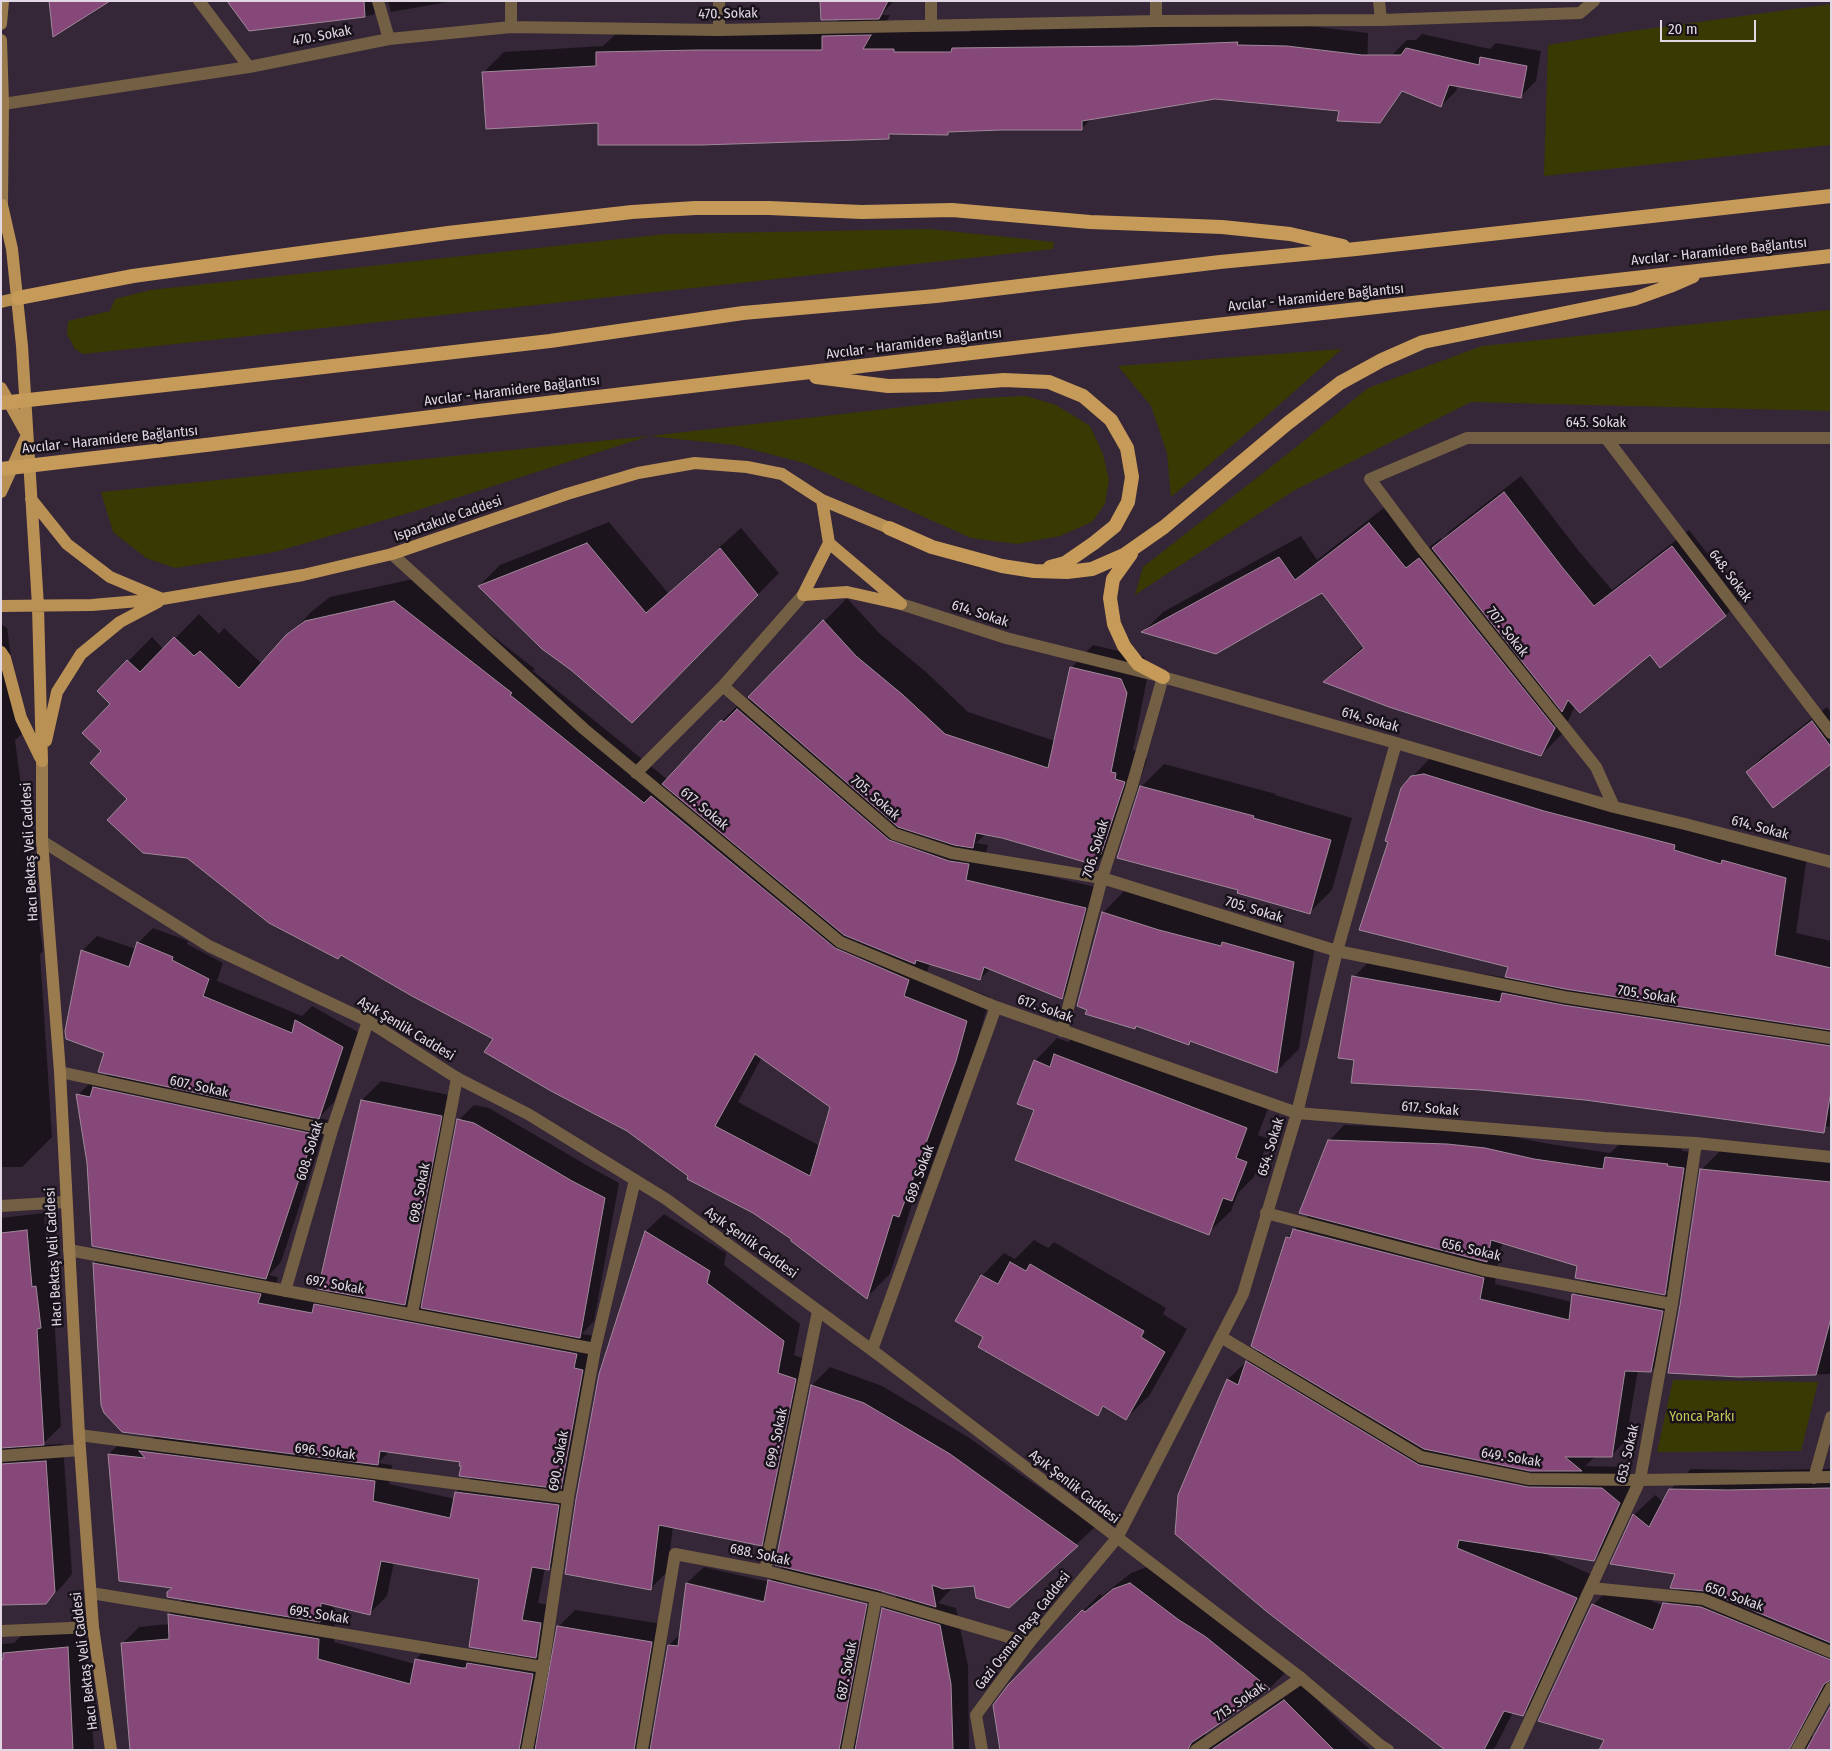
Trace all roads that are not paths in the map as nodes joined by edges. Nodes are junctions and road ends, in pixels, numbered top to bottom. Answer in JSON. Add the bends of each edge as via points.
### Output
{"nodes":[{"id":1,"x":3,"y":1,"type":"edge"},
{"id":2,"x":199,"y":1,"type":"edge"},
{"id":3,"x":378,"y":1,"type":"edge"},
{"id":4,"x":511,"y":1,"type":"edge"},
{"id":5,"x":719,"y":1,"type":"edge"},
{"id":6,"x":931,"y":1,"type":"edge"},
{"id":7,"x":1156,"y":1,"type":"edge"},
{"id":8,"x":1379,"y":1,"type":"edge"},
{"id":9,"x":1594,"y":1,"type":"edge"},
{"id":10,"x":1381,"y":20,"type":"junction"},
{"id":11,"x":1156,"y":21,"type":"junction"},
{"id":12,"x":1,"y":24,"type":"edge"},
{"id":13,"x":931,"y":25,"type":"junction"},
{"id":14,"x":511,"y":27,"type":"junction"},
{"id":15,"x":719,"y":30,"type":"junction"},
{"id":16,"x":389,"y":39,"type":"junction"},
{"id":17,"x":1,"y":40,"type":"edge"},
{"id":18,"x":249,"y":67,"type":"junction"},
{"id":19,"x":4,"y":104,"type":"junction"},
{"id":20,"x":1831,"y":196,"type":"edge"},
{"id":21,"x":1,"y":206,"type":"edge"},
{"id":22,"x":1356,"y":249,"type":"junction"},
{"id":23,"x":1831,"y":256,"type":"edge"},
{"id":24,"x":1705,"y":270,"type":"junction"},
{"id":25,"x":18,"y":298,"type":"junction"},
{"id":26,"x":1,"y":302,"type":"edge"},
{"id":27,"x":798,"y":374,"type":"junction"},
{"id":28,"x":1,"y":388,"type":"edge"},
{"id":29,"x":1,"y":403,"type":"edge"},
{"id":30,"x":27,"y":435,"type":"junction"},
{"id":31,"x":1606,"y":438,"type":"junction"},
{"id":32,"x":1831,"y":438,"type":"edge"},
{"id":33,"x":1,"y":469,"type":"edge"},
{"id":34,"x":1370,"y":479,"type":"joint"},
{"id":35,"x":1,"y":492,"type":"edge"},
{"id":36,"x":31,"y":500,"type":"junction"},
{"id":37,"x":822,"y":500,"type":"junction"},
{"id":38,"x":888,"y":528,"type":"joint"},
{"id":39,"x":1142,"y":542,"type":"junction"},
{"id":40,"x":829,"y":543,"type":"junction"},
{"id":41,"x":392,"y":554,"type":"junction"},
{"id":42,"x":1034,"y":571,"type":"junction"},
{"id":43,"x":803,"y":594,"type":"junction"},
{"id":44,"x":162,"y":599,"type":"junction"},
{"id":45,"x":902,"y":604,"type":"junction"},
{"id":46,"x":1,"y":606,"type":"edge"},
{"id":47,"x":38,"y":606,"type":"junction"},
{"id":48,"x":1,"y":652,"type":"edge"},
{"id":49,"x":1163,"y":677,"type":"junction"},
{"id":50,"x":723,"y":686,"type":"junction"},
{"id":51,"x":1831,"y":733,"type":"edge"},
{"id":52,"x":1396,"y":743,"type":"junction"},
{"id":53,"x":42,"y":761,"type":"junction"},
{"id":54,"x":636,"y":773,"type":"junction"},
{"id":55,"x":1614,"y":807,"type":"junction"},
{"id":56,"x":42,"y":841,"type":"junction"},
{"id":57,"x":1831,"y":862,"type":"edge"},
{"id":58,"x":1102,"y":878,"type":"junction"},
{"id":59,"x":1337,"y":951,"type":"junction"},
{"id":60,"x":996,"y":1007,"type":"junction"},
{"id":61,"x":368,"y":1021,"type":"junction"},
{"id":62,"x":1062,"y":1031,"type":"junction"},
{"id":63,"x":1831,"y":1038,"type":"edge"},
{"id":64,"x":60,"y":1072,"type":"junction"},
{"id":65,"x":458,"y":1078,"type":"junction"},
{"id":66,"x":1297,"y":1112,"type":"junction"},
{"id":67,"x":332,"y":1130,"type":"junction"},
{"id":68,"x":1696,"y":1143,"type":"junction"},
{"id":69,"x":1831,"y":1157,"type":"edge"},
{"id":70,"x":635,"y":1180,"type":"junction"},
{"id":71,"x":66,"y":1202,"type":"junction"},
{"id":72,"x":1,"y":1206,"type":"edge"},
{"id":73,"x":1266,"y":1213,"type":"junction"},
{"id":74,"x":69,"y":1250,"type":"junction"},
{"id":75,"x":284,"y":1291,"type":"junction"},
{"id":76,"x":1672,"y":1304,"type":"junction"},
{"id":77,"x":818,"y":1310,"type":"junction"},
{"id":78,"x":412,"y":1314,"type":"junction"},
{"id":79,"x":1221,"y":1337,"type":"junction"},
{"id":80,"x":595,"y":1350,"type":"junction"},
{"id":81,"x":872,"y":1350,"type":"junction"},
{"id":82,"x":1831,"y":1417,"type":"edge"},
{"id":83,"x":79,"y":1435,"type":"junction"},
{"id":84,"x":80,"y":1450,"type":"junction"},
{"id":85,"x":1,"y":1456,"type":"edge"},
{"id":86,"x":1831,"y":1477,"type":"edge"},
{"id":87,"x":1814,"y":1478,"type":"junction"},
{"id":88,"x":1640,"y":1480,"type":"junction"},
{"id":89,"x":568,"y":1498,"type":"junction"},
{"id":90,"x":1117,"y":1538,"type":"junction"},
{"id":91,"x":765,"y":1571,"type":"junction"},
{"id":92,"x":1591,"y":1588,"type":"junction"},
{"id":93,"x":91,"y":1593,"type":"junction"},
{"id":94,"x":876,"y":1598,"type":"junction"},
{"id":95,"x":93,"y":1626,"type":"junction"},
{"id":96,"x":1,"y":1631,"type":"edge"},
{"id":97,"x":1029,"y":1643,"type":"junction"},
{"id":98,"x":1831,"y":1652,"type":"edge"},
{"id":99,"x":542,"y":1667,"type":"junction"},
{"id":100,"x":1301,"y":1678,"type":"junction"},
{"id":101,"x":1831,"y":1688,"type":"edge"},
{"id":102,"x":111,"y":1750,"type":"edge"},
{"id":103,"x":527,"y":1750,"type":"edge"},
{"id":104,"x":642,"y":1750,"type":"edge"},
{"id":105,"x":847,"y":1750,"type":"edge"},
{"id":106,"x":982,"y":1750,"type":"edge"},
{"id":107,"x":1196,"y":1750,"type":"edge"},
{"id":108,"x":1388,"y":1750,"type":"edge"},
{"id":109,"x":1516,"y":1750,"type":"edge"},
{"id":110,"x":1797,"y":1750,"type":"edge"}],
"edges":[{"from":1,"to":12,"type":"main road"},
{"from":2,"to":18,"type":"street"},
{"from":3,"to":16,"type":"street"},
{"from":4,"to":14,"type":"street"},
{"from":5,"to":15,"type":"street"},
{"from":6,"to":13,"type":"street"},
{"from":7,"to":11,"type":"street"},
{"from":8,"to":10,"type":"street"},
{"from":9,"to":10,"type":"street","name":"470. Sokak","via":[[1580,13]]},
{"from":10,"to":11,"type":"street","name":"470. Sokak"},
{"from":11,"to":13,"type":"street","name":"470. Sokak"},
{"from":13,"to":15,"type":"street","name":"470. Sokak"},
{"from":14,"to":15,"type":"street","name":"470. Sokak"},
{"from":14,"to":16,"type":"street","name":"470. Sokak"},
{"from":16,"to":18,"type":"street","name":"470. Sokak"},
{"from":17,"to":19,"type":"main road"},
{"from":18,"to":19,"type":"street","name":"470. Sokak"},
{"from":19,"to":21,"type":"main road"},
{"from":20,"to":22,"type":"highway"},
{"from":21,"to":25,"type":"main road","via":[[12,249]]},
{"from":22,"to":25,"type":"highway","via":[[1290,234],[1222,227],[1090,222],[952,210],[862,212],[695,208],[632,212],[252,259],[133,276]]},
{"from":22,"to":29,"type":"highway","bridge":true,"via":[[936,296],[743,313],[550,341]]},
{"from":23,"to":24,"type":"highway","name":"Avcılar - Haramidere Bağlantısı"},
{"from":24,"to":27,"type":"highway","name":"Avcılar - Haramidere Bağlantısı"},
{"from":24,"to":39,"type":"highway","via":[[1634,299],[1423,342],[1382,360],[1340,383]]},
{"from":25,"to":26,"type":"main road"},
{"from":25,"to":30,"type":"main road"},
{"from":27,"to":33,"type":"highway","name":"Avcılar - Haramidere Bağlantısı","bridge":true},
{"from":27,"to":42,"type":"highway","via":[[888,386],[1004,380],[1049,382],[1083,396],[1111,420],[1128,448],[1132,477],[1128,502],[1115,526],[1094,543],[1064,563]]},
{"from":28,"to":30,"type":"main road"},
{"from":30,"to":35,"type":"main road"},
{"from":30,"to":36,"type":"main road"},
{"from":31,"to":32,"type":"street","name":"645. Sokak"},
{"from":31,"to":34,"type":"street","name":"645. Sokak","via":[[1467,438]]},
{"from":31,"to":51,"type":"street","name":"648. Sokak"},
{"from":34,"to":55,"type":"street","name":"707. Sokak","via":[[1596,767]]},
{"from":36,"to":44,"type":"main road","via":[[67,544],[110,577]]},
{"from":36,"to":47,"type":"main road"},
{"from":37,"to":38,"type":"main road","name":"Ispartakule Caddesi"},
{"from":37,"to":40,"type":"main road"},
{"from":37,"to":41,"type":"main road","name":"Ispartakule Caddesi","via":[[782,474],[747,466],[695,463],[638,473],[568,494]]},
{"from":38,"to":42,"type":"highway","via":[[932,547]]},
{"from":39,"to":42,"type":"highway","via":[[1124,555],[1092,569]]},
{"from":39,"to":49,"type":"highway","via":[[1113,579],[1110,598],[1114,624],[1124,646],[1138,664]]},
{"from":40,"to":43,"type":"main road"},
{"from":40,"to":45,"type":"main road"},
{"from":41,"to":44,"type":"main road","name":"Ispartakule Caddesi","via":[[303,575]]},
{"from":41,"to":54,"type":"street","name":"617. Sokak"},
{"from":43,"to":45,"type":"main road","via":[[847,592]]},
{"from":43,"to":50,"type":"street"},
{"from":44,"to":47,"type":"main road","name":"Ispartakule Caddesi"},
{"from":44,"to":53,"type":"main road","via":[[120,622],[82,654],[57,692]]},
{"from":45,"to":49,"type":"street","name":"614. Sokak","via":[[1006,638]]},
{"from":46,"to":47,"type":"main road","name":"Ispartakule Caddesi"},
{"from":47,"to":53,"type":"main road"},
{"from":48,"to":53,"type":"main road","via":[[6,658],[20,718]]},
{"from":49,"to":52,"type":"street","name":"614. Sokak"},
{"from":49,"to":58,"type":"street","name":"706. Sokak"},
{"from":50,"to":54,"type":"street"},
{"from":50,"to":58,"type":"street","name":"705. Sokak","via":[[894,834],[952,853]]},
{"from":52,"to":55,"type":"street","name":"614. Sokak"},
{"from":52,"to":59,"type":"street","name":"654. Sokak"},
{"from":53,"to":56,"type":"main road","name":"Hacı Bektaş Veli Caddesi"},
{"from":54,"to":60,"type":"street","name":"617. Sokak","via":[[840,942]]},
{"from":55,"to":57,"type":"street","name":"614. Sokak"},
{"from":56,"to":61,"type":"street","name":"Aşık Şenlik Caddesi","via":[[209,946]]},
{"from":56,"to":64,"type":"main road","name":"Hacı Bektaş Veli Caddesi"},
{"from":58,"to":59,"type":"street","name":"705. Sokak"},
{"from":58,"to":62,"type":"street","name":"706. Sokak"},
{"from":59,"to":63,"type":"street","name":"705. Sokak","via":[[1564,997]]},
{"from":59,"to":66,"type":"street","name":"654. Sokak"},
{"from":60,"to":62,"type":"street","name":"617. Sokak"},
{"from":60,"to":81,"type":"street","name":"689. Sokak"},
{"from":61,"to":65,"type":"street","name":"Aşık Şenlik Caddesi"},
{"from":61,"to":67,"type":"street","name":"608. Sokak"},
{"from":62,"to":66,"type":"street","name":"617. Sokak"},
{"from":64,"to":67,"type":"street","name":"607. Sokak"},
{"from":64,"to":71,"type":"main road","name":"Hacı Bektaş Veli Caddesi"},
{"from":65,"to":70,"type":"street","name":"Aşık Şenlik Caddesi","via":[[528,1114]]},
{"from":65,"to":78,"type":"street","name":"698. Sokak"},
{"from":66,"to":68,"type":"street","name":"617. Sokak"},
{"from":66,"to":73,"type":"street","name":"654. Sokak"},
{"from":67,"to":75,"type":"street","name":"608. Sokak"},
{"from":68,"to":69,"type":"street","name":"617. Sokak"},
{"from":68,"to":76,"type":"street","name":"653. Sokak"},
{"from":70,"to":77,"type":"street","name":"Aşık Şenlik Caddesi"},
{"from":70,"to":80,"type":"street","name":"690. Sokak"},
{"from":71,"to":72,"type":"street"},
{"from":71,"to":74,"type":"main road","name":"Hacı Bektaş Veli Caddesi"},
{"from":73,"to":76,"type":"street","name":"656. Sokak","via":[[1484,1270]]},
{"from":73,"to":79,"type":"street","name":"654. Sokak","via":[[1244,1294]]},
{"from":74,"to":75,"type":"street","name":"697. Sokak"},
{"from":74,"to":83,"type":"main road","name":"Hacı Bektaş Veli Caddesi"},
{"from":75,"to":78,"type":"street","name":"697. Sokak"},
{"from":76,"to":88,"type":"street","name":"653. Sokak"},
{"from":77,"to":81,"type":"street","name":"Aşık Şenlik Caddesi"},
{"from":77,"to":91,"type":"street","name":"699. Sokak"},
{"from":78,"to":80,"type":"street","name":"697. Sokak"},
{"from":79,"to":88,"type":"street","name":"649. Sokak","via":[[1421,1457],[1529,1479]]},
{"from":79,"to":90,"type":"street","name":"654. Sokak"},
{"from":80,"to":89,"type":"street","name":"690. Sokak"},
{"from":81,"to":90,"type":"street","name":"Aşık Şenlik Caddesi"},
{"from":82,"to":87,"type":"street"},
{"from":83,"to":84,"type":"main road","name":"Hacı Bektaş Veli Caddesi"},
{"from":83,"to":89,"type":"street","name":"696. Sokak"},
{"from":84,"to":85,"type":"street"},
{"from":84,"to":93,"type":"main road","name":"Hacı Bektaş Veli Caddesi"},
{"from":86,"to":87,"type":"street","name":"649. Sokak"},
{"from":87,"to":88,"type":"street","name":"649. Sokak"},
{"from":88,"to":92,"type":"street","name":"653. Sokak"},
{"from":89,"to":99,"type":"street","name":"690. Sokak"},
{"from":90,"to":97,"type":"street","name":"Gazi Osman Paşa Caddesi"},
{"from":90,"to":100,"type":"street","name":"Aşık Şenlik Caddesi"},
{"from":91,"to":94,"type":"street","name":"688. Sokak"},
{"from":91,"to":104,"type":"street","name":"688. Sokak","via":[[675,1554]]},
{"from":92,"to":98,"type":"street","name":"650. Sokak","via":[[1703,1599]]},
{"from":92,"to":109,"type":"street","name":"653. Sokak"},
{"from":93,"to":95,"type":"main road","name":"Hacı Bektaş Veli Caddesi"},
{"from":93,"to":99,"type":"street","name":"695. Sokak"},
{"from":94,"to":97,"type":"street","name":"688. Sokak"},
{"from":94,"to":105,"type":"street","name":"687. Sokak"},
{"from":95,"to":96,"type":"street"},
{"from":95,"to":102,"type":"main road","name":"Hacı Bektaş Veli Caddesi"},
{"from":97,"to":106,"type":"street","name":"Gazi Osman Paşa Caddesi","via":[[976,1715]]},
{"from":99,"to":103,"type":"street","name":"690. Sokak"},
{"from":100,"to":107,"type":"street","name":"713. Sokak"},
{"from":100,"to":108,"type":"street","name":"Aşık Şenlik Caddesi"},
{"from":101,"to":110,"type":"street"}]}
